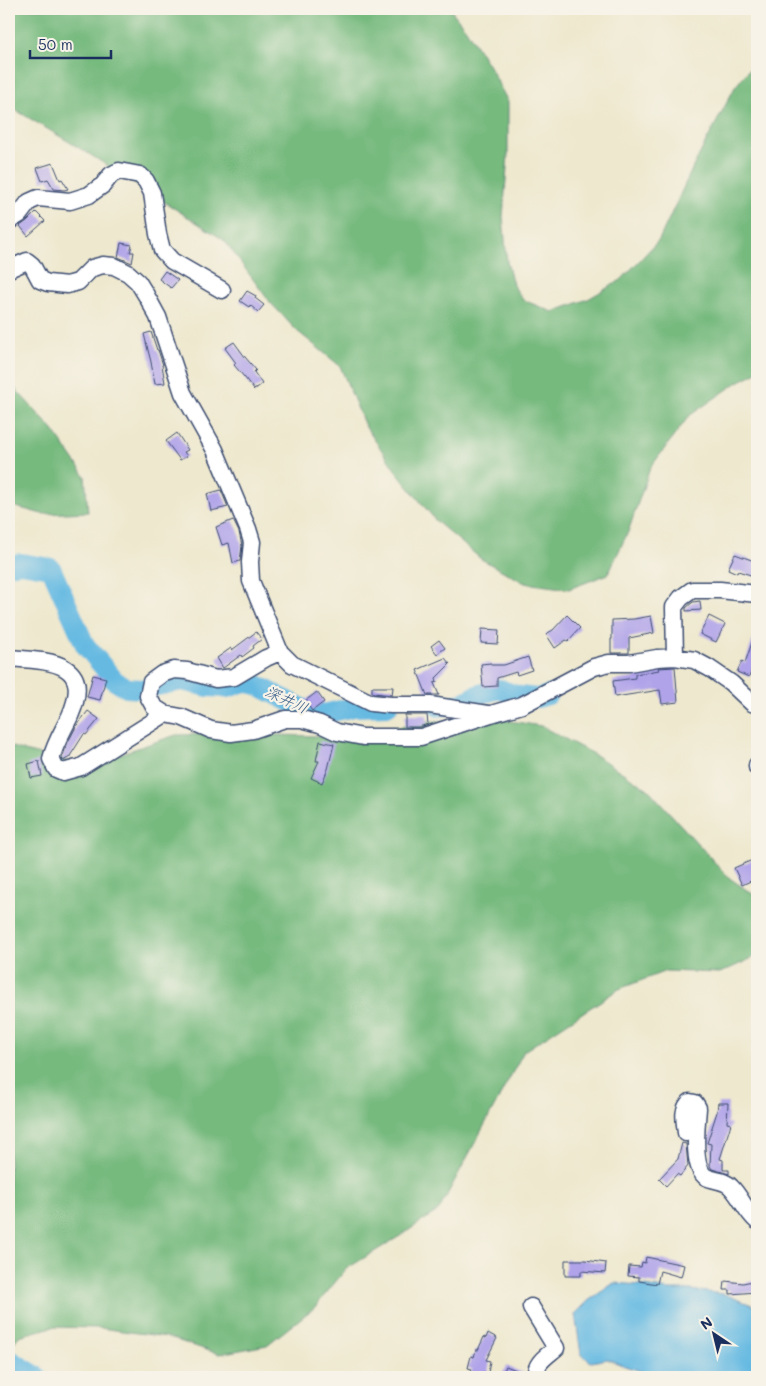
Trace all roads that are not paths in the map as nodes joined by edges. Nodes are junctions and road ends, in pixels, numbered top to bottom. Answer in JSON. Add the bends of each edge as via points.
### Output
{"nodes":[{"id":1,"x":9,"y":221,"type":"edge"},
{"id":2,"x":9,"y":269,"type":"edge"},
{"id":3,"x":222,"y":290,"type":"dead end"},
{"id":4,"x":757,"y":594,"type":"edge"},
{"id":5,"x":280,"y":652,"type":"junction"},
{"id":6,"x":674,"y":657,"type":"junction"},
{"id":7,"x":9,"y":658,"type":"edge"},
{"id":8,"x":757,"y":705,"type":"edge"},
{"id":9,"x":164,"y":714,"type":"junction"},
{"id":10,"x":491,"y":714,"type":"junction"},
{"id":11,"x":686,"y":1133,"type":"dead end"},
{"id":12,"x":757,"y":1221,"type":"edge"},
{"id":13,"x":531,"y":1307,"type":"dead end"},
{"id":14,"x":536,"y":1377,"type":"edge"}],
"edges":[{"from":1,"to":3,"type":"street","via":[[38,198],[70,200],[89,195],[119,171],[140,175],[152,193],[162,250],[172,261]]},
{"from":2,"to":5,"type":"street","via":[[26,261],[40,280],[67,285],[78,282],[92,268],[114,266],[138,282],[158,317],[183,393],[215,450],[248,529],[252,542],[251,580]]},
{"from":4,"to":6,"type":"street","via":[[692,590],[681,598],[674,607]]},
{"from":5,"to":9,"type":"street","via":[[234,677],[216,678],[174,670],[162,674],[151,682],[148,696],[154,707]]},
{"from":5,"to":10,"type":"street","via":[[292,664],[371,703],[430,705]]},
{"from":6,"to":8,"type":"street","via":[[694,660],[709,668]]},
{"from":6,"to":10,"type":"street","via":[[594,667],[522,705]]},
{"from":7,"to":9,"type":"street","via":[[59,664],[75,679],[77,694],[51,758],[56,769],[64,772],[81,768]]},
{"from":9,"to":10,"type":"street","via":[[211,730],[231,733],[253,730],[285,719],[302,719],[337,732],[398,738],[420,737]]},
{"from":11,"to":12,"type":"street","via":[[684,1111],[690,1102],[698,1108],[695,1146],[697,1161],[704,1175],[729,1184]]},
{"from":13,"to":14,"type":"street","via":[[556,1348],[538,1365]]}]}
